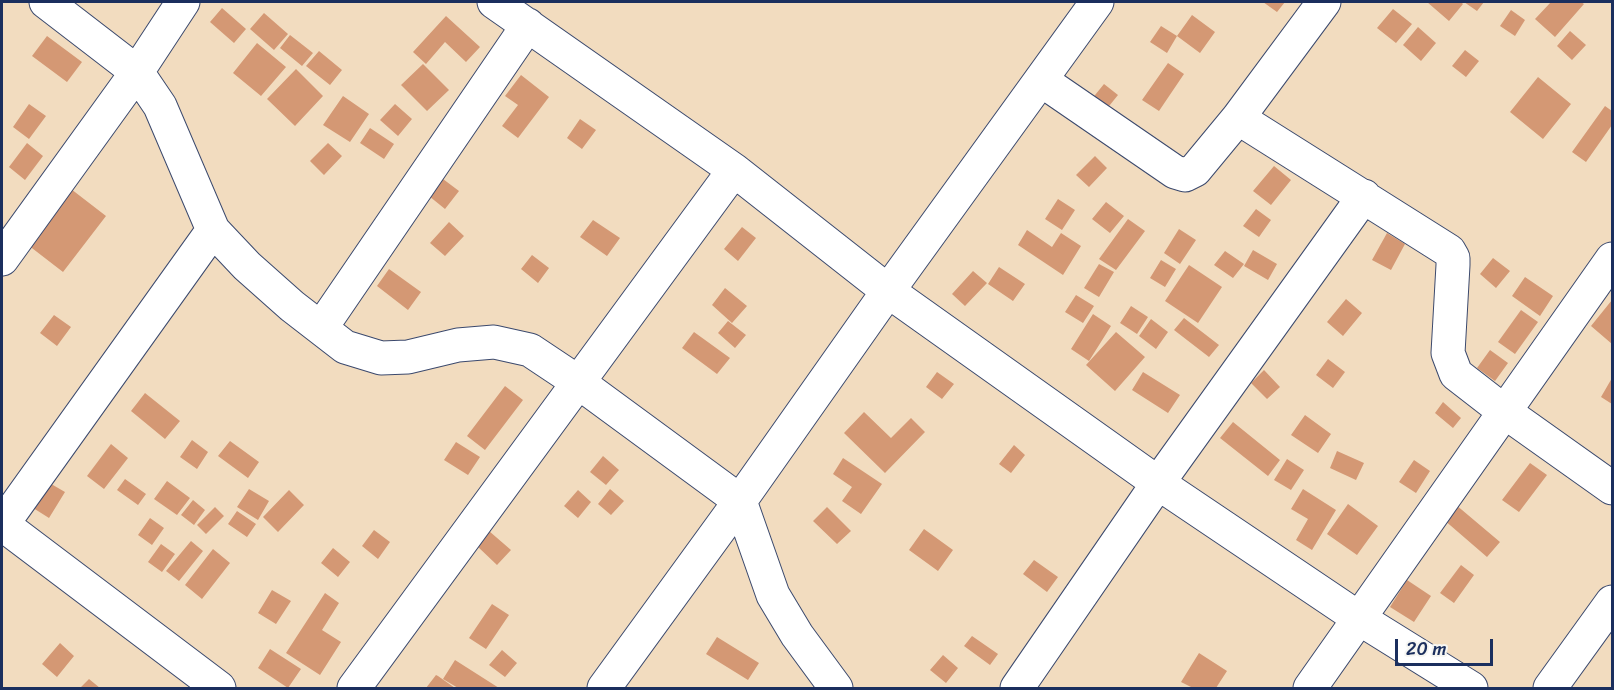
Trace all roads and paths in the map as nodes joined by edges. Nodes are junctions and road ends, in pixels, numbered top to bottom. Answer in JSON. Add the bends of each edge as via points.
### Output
{"nodes":[{"id":1,"x":46,"y":2,"type":"edge"},
{"id":2,"x":183,"y":2,"type":"edge"},
{"id":3,"x":494,"y":2,"type":"edge"},
{"id":4,"x":1097,"y":2,"type":"edge"},
{"id":5,"x":1324,"y":2,"type":"edge"},
{"id":6,"x":528,"y":25,"type":"junction"},
{"id":7,"x":137,"y":72,"type":"junction"},
{"id":8,"x":1041,"y":80,"type":"junction"},
{"id":9,"x":1238,"y":118,"type":"junction"},
{"id":10,"x":734,"y":170,"type":"junction"},
{"id":11,"x":1364,"y":196,"type":"junction"},
{"id":12,"x":213,"y":230,"type":"junction"},
{"id":13,"x":2,"y":259,"type":"edge"},
{"id":14,"x":1612,"y":259,"type":"edge"},
{"id":15,"x":888,"y":291,"type":"junction"},
{"id":16,"x":321,"y":328,"type":"junction"},
{"id":17,"x":578,"y":382,"type":"junction"},
{"id":18,"x":1505,"y":412,"type":"junction"},
{"id":19,"x":1158,"y":483,"type":"junction"},
{"id":20,"x":1612,"y":488,"type":"edge"},
{"id":21,"x":740,"y":501,"type":"junction"},
{"id":22,"x":2,"y":524,"type":"edge"},
{"id":23,"x":1612,"y":602,"type":"edge"},
{"id":24,"x":1360,"y":620,"type":"junction"},
{"id":25,"x":219,"y":688,"type":"edge"},
{"id":26,"x":354,"y":688,"type":"edge"},
{"id":27,"x":604,"y":688,"type":"edge"},
{"id":28,"x":836,"y":688,"type":"edge"},
{"id":29,"x":1017,"y":688,"type":"edge"},
{"id":30,"x":1310,"y":688,"type":"edge"},
{"id":31,"x":1471,"y":688,"type":"edge"},
{"id":32,"x":1550,"y":688,"type":"edge"}],
"edges":[{"from":1,"to":7,"type":"street"},
{"from":2,"to":7,"type":"street"},
{"from":3,"to":6,"type":"street"},
{"from":4,"to":8,"type":"street"},
{"from":5,"to":9,"type":"street"},
{"from":6,"to":10,"type":"street"},
{"from":6,"to":16,"type":"street"},
{"from":7,"to":12,"type":"street","via":[[160,106]]},
{"from":7,"to":13,"type":"street"},
{"from":8,"to":9,"type":"street","via":[[1175,172],[1185,175],[1195,170]]},
{"from":8,"to":15,"type":"street"},
{"from":9,"to":11,"type":"street"},
{"from":10,"to":15,"type":"street"},
{"from":10,"to":17,"type":"street"},
{"from":11,"to":18,"type":"street","via":[[1453,258],[1448,343],[1451,364],[1456,374]]},
{"from":11,"to":19,"type":"street"},
{"from":12,"to":16,"type":"street","via":[[247,266]]},
{"from":12,"to":22,"type":"street"},
{"from":14,"to":18,"type":"street"},
{"from":15,"to":19,"type":"street"},
{"from":15,"to":21,"type":"street"},
{"from":16,"to":17,"type":"street","via":[[345,347],[381,358],[494,342],[530,350]]},
{"from":17,"to":21,"type":"street"},
{"from":17,"to":26,"type":"street"},
{"from":18,"to":20,"type":"street"},
{"from":18,"to":24,"type":"street"},
{"from":19,"to":24,"type":"street"},
{"from":19,"to":29,"type":"street"},
{"from":21,"to":27,"type":"street"},
{"from":21,"to":28,"type":"street","via":[[773,595]]},
{"from":22,"to":25,"type":"street"},
{"from":23,"to":32,"type":"street"},
{"from":24,"to":30,"type":"street"},
{"from":24,"to":31,"type":"street"}]}
